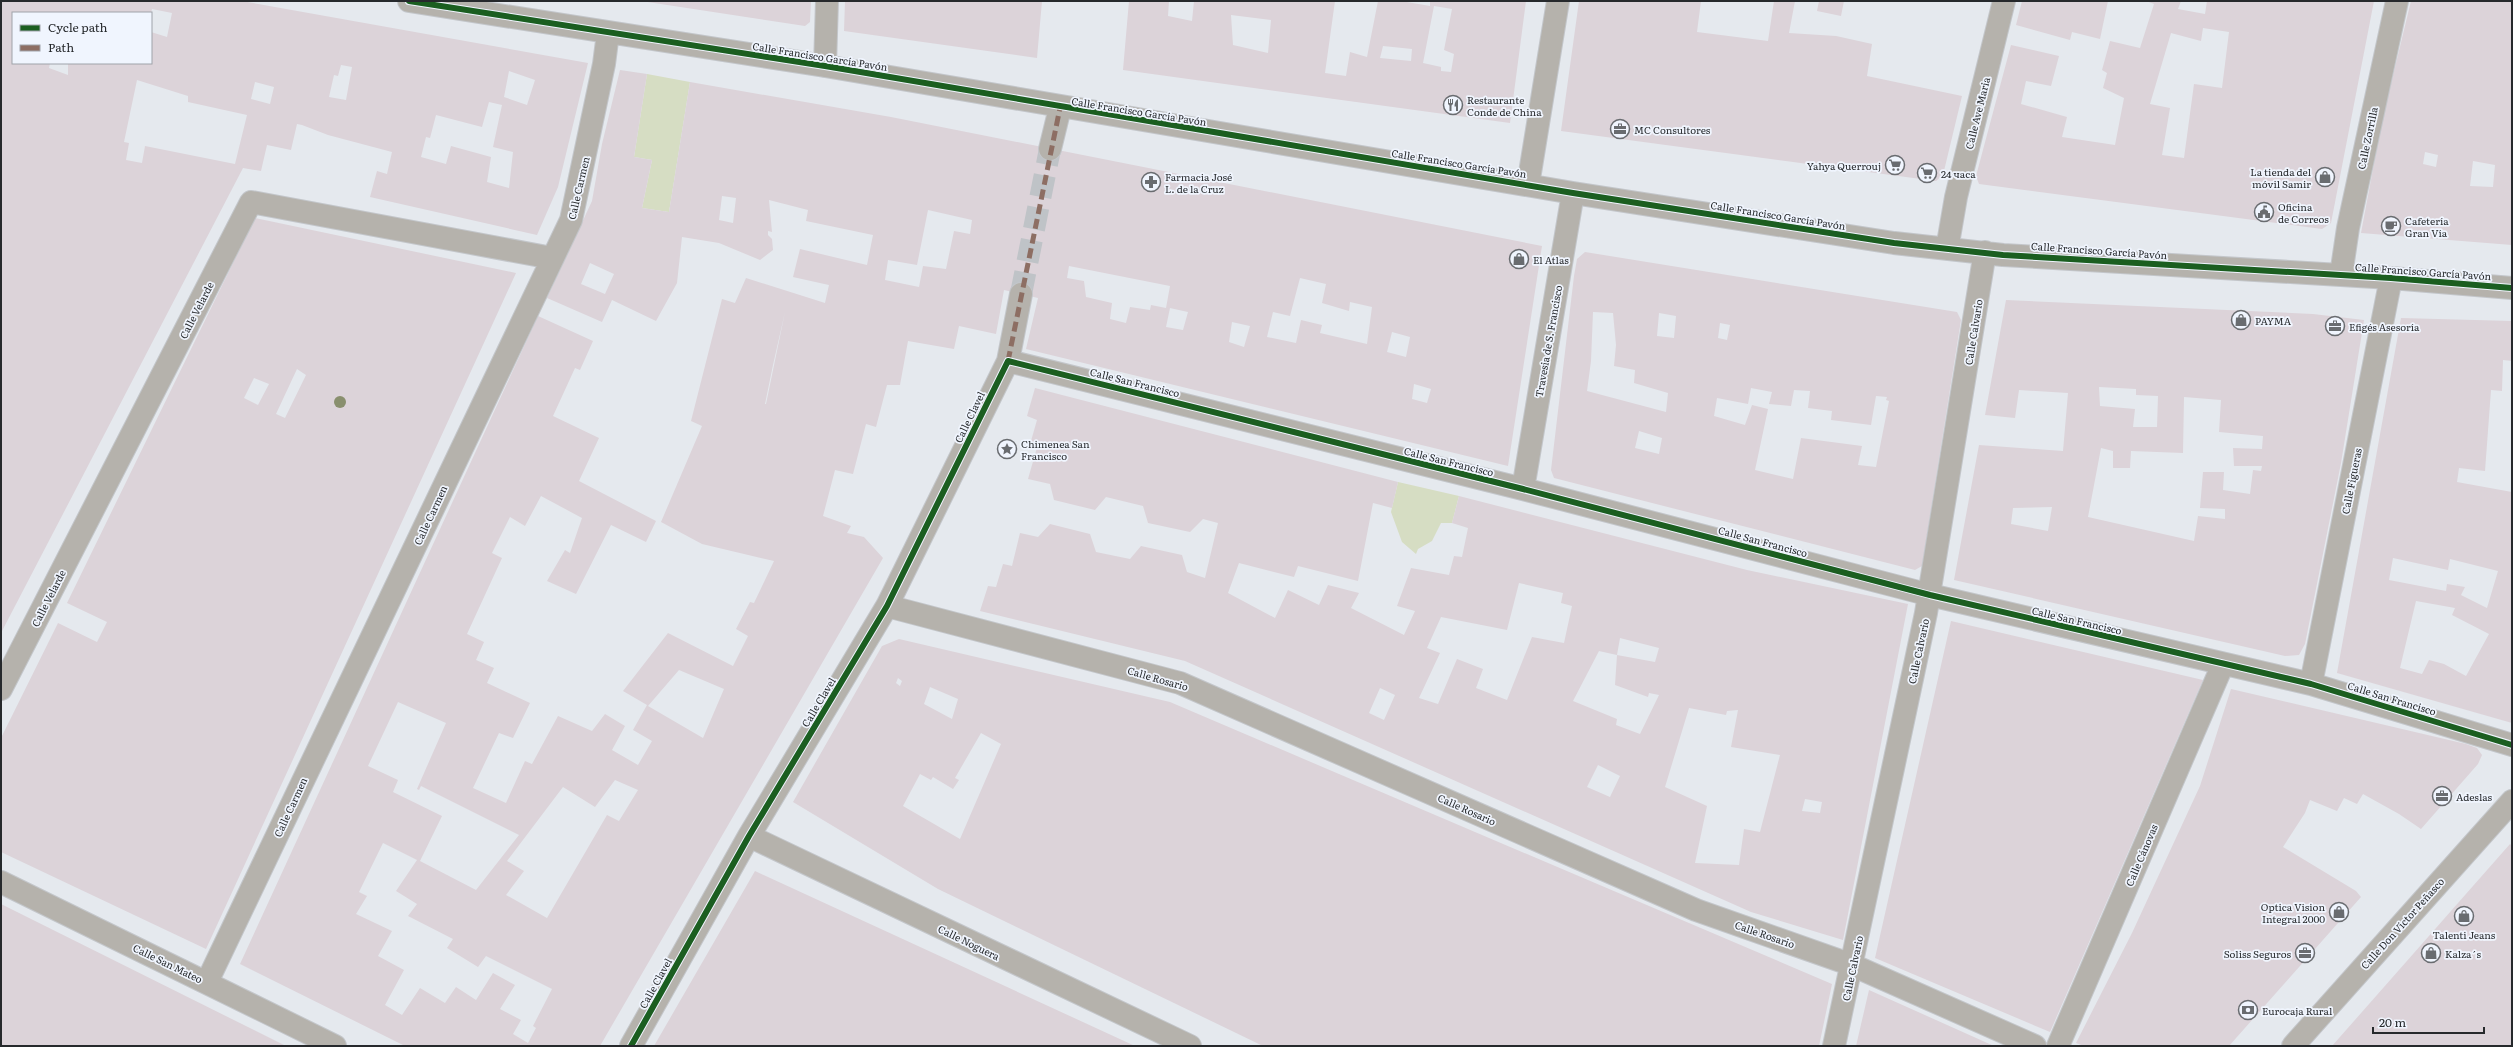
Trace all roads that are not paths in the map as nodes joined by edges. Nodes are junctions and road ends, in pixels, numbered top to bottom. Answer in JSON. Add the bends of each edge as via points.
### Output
{"nodes":[{"id":1,"x":409,"y":1,"type":"edge"},
{"id":2,"x":827,"y":1,"type":"edge"},
{"id":3,"x":1558,"y":1,"type":"edge"},
{"id":4,"x":2004,"y":1,"type":"edge"},
{"id":5,"x":2397,"y":1,"type":"edge"},
{"id":6,"x":608,"y":33,"type":"junction"},
{"id":7,"x":825,"y":66,"type":"junction"},
{"id":8,"x":1060,"y":108,"type":"junction"},
{"id":9,"x":1050,"y":149,"type":"tunnel mouth"},
{"id":10,"x":1528,"y":185,"type":"junction"},
{"id":11,"x":1573,"y":193,"type":"junction"},
{"id":12,"x":1947,"y":249,"type":"junction"},
{"id":13,"x":1984,"y":252,"type":"junction"},
{"id":14,"x":552,"y":258,"type":"junction"},
{"id":15,"x":2341,"y":275,"type":"junction"},
{"id":16,"x":2392,"y":278,"type":"junction"},
{"id":17,"x":2512,"y":288,"type":"edge"},
{"id":18,"x":1021,"y":294,"type":"tunnel mouth"},
{"id":19,"x":1008,"y":361,"type":"junction"},
{"id":20,"x":1523,"y":489,"type":"junction"},
{"id":21,"x":1930,"y":595,"type":"junction"},
{"id":22,"x":887,"y":606,"type":"junction"},
{"id":23,"x":2223,"y":664,"type":"junction"},
{"id":24,"x":2311,"y":684,"type":"junction"},
{"id":25,"x":1,"y":689,"type":"edge"},
{"id":26,"x":2512,"y":745,"type":"edge"},
{"id":27,"x":2510,"y":807,"type":"edge"},
{"id":28,"x":749,"y":836,"type":"junction"},
{"id":29,"x":1,"y":882,"type":"edge"},
{"id":30,"x":1852,"y":965,"type":"junction"},
{"id":31,"x":207,"y":982,"type":"junction"},
{"id":32,"x":335,"y":1046,"type":"edge"},
{"id":33,"x":631,"y":1046,"type":"edge"},
{"id":34,"x":1190,"y":1046,"type":"edge"},
{"id":35,"x":1834,"y":1046,"type":"edge"},
{"id":36,"x":2035,"y":1046,"type":"edge"},
{"id":37,"x":2058,"y":1046,"type":"edge"},
{"id":38,"x":2293,"y":1046,"type":"edge"}],
"edges":[{"from":1,"to":6,"type":"street","name":"Calle Francisco García Pavón"},
{"from":2,"to":7,"type":"street"},
{"from":3,"to":10,"type":"street"},
{"from":4,"to":12,"type":"street","name":"Calle Ave Maria","via":[[1956,197]]},
{"from":5,"to":15,"type":"street","name":"Calle Zorrilla","via":[[2348,228]]},
{"from":6,"to":7,"type":"street","name":"Calle Francisco García Pavón"},
{"from":6,"to":14,"type":"street","name":"Calle Carmen","via":[[604,64],[571,220]]},
{"from":7,"to":8,"type":"street","name":"Calle Francisco García Pavón"},
{"from":8,"to":9,"type":"street"},
{"from":8,"to":10,"type":"street","name":"Calle Francisco García Pavón"},
{"from":10,"to":11,"type":"street","name":"Calle Francisco García Pavón"},
{"from":11,"to":12,"type":"street","name":"Calle Francisco García Pavón"},
{"from":11,"to":20,"type":"street","name":"Travesia de S. Francisco"},
{"from":12,"to":13,"type":"street","name":"Calle Francisco García Pavón"},
{"from":13,"to":15,"type":"street","name":"Calle Francisco García Pavón"},
{"from":13,"to":21,"type":"street","name":"Calle Calvario"},
{"from":14,"to":25,"type":"street","name":"Calle Velarde","via":[[251,202]]},
{"from":14,"to":31,"type":"street","name":"Calle Carmen"},
{"from":15,"to":16,"type":"street","name":"Calle Francisco García Pavón"},
{"from":16,"to":17,"type":"street","name":"Calle Francisco García Pavón"},
{"from":16,"to":24,"type":"street","name":"Calle Figueras"},
{"from":18,"to":19,"type":"street","name":"Calle Clavel"},
{"from":19,"to":20,"type":"street","name":"Calle San Francisco"},
{"from":19,"to":22,"type":"street","name":"Calle Clavel"},
{"from":20,"to":21,"type":"street","name":"Calle San Francisco"},
{"from":21,"to":23,"type":"street","name":"Calle San Francisco"},
{"from":21,"to":30,"type":"street","name":"Calle Calvario"},
{"from":22,"to":28,"type":"street","name":"Calle Clavel"},
{"from":22,"to":30,"type":"street","name":"Calle Rosario","via":[[1180,683],[1696,910]]},
{"from":23,"to":24,"type":"street","name":"Calle San Francisco"},
{"from":23,"to":37,"type":"street","name":"Calle Cánovas"},
{"from":24,"to":26,"type":"street","name":"Calle San Francisco"},
{"from":27,"to":38,"type":"street","name":"Calle Don Víctor Peñasco"},
{"from":28,"to":33,"type":"street","name":"Calle Clavel"},
{"from":28,"to":34,"type":"street","name":"Calle Noguera"},
{"from":29,"to":31,"type":"street","name":"Calle San Mateo"},
{"from":30,"to":35,"type":"street","name":"Calle Calvario"},
{"from":30,"to":36,"type":"street","name":"Calle Rosario"},
{"from":31,"to":32,"type":"street","name":"Calle San Mateo"}]}
